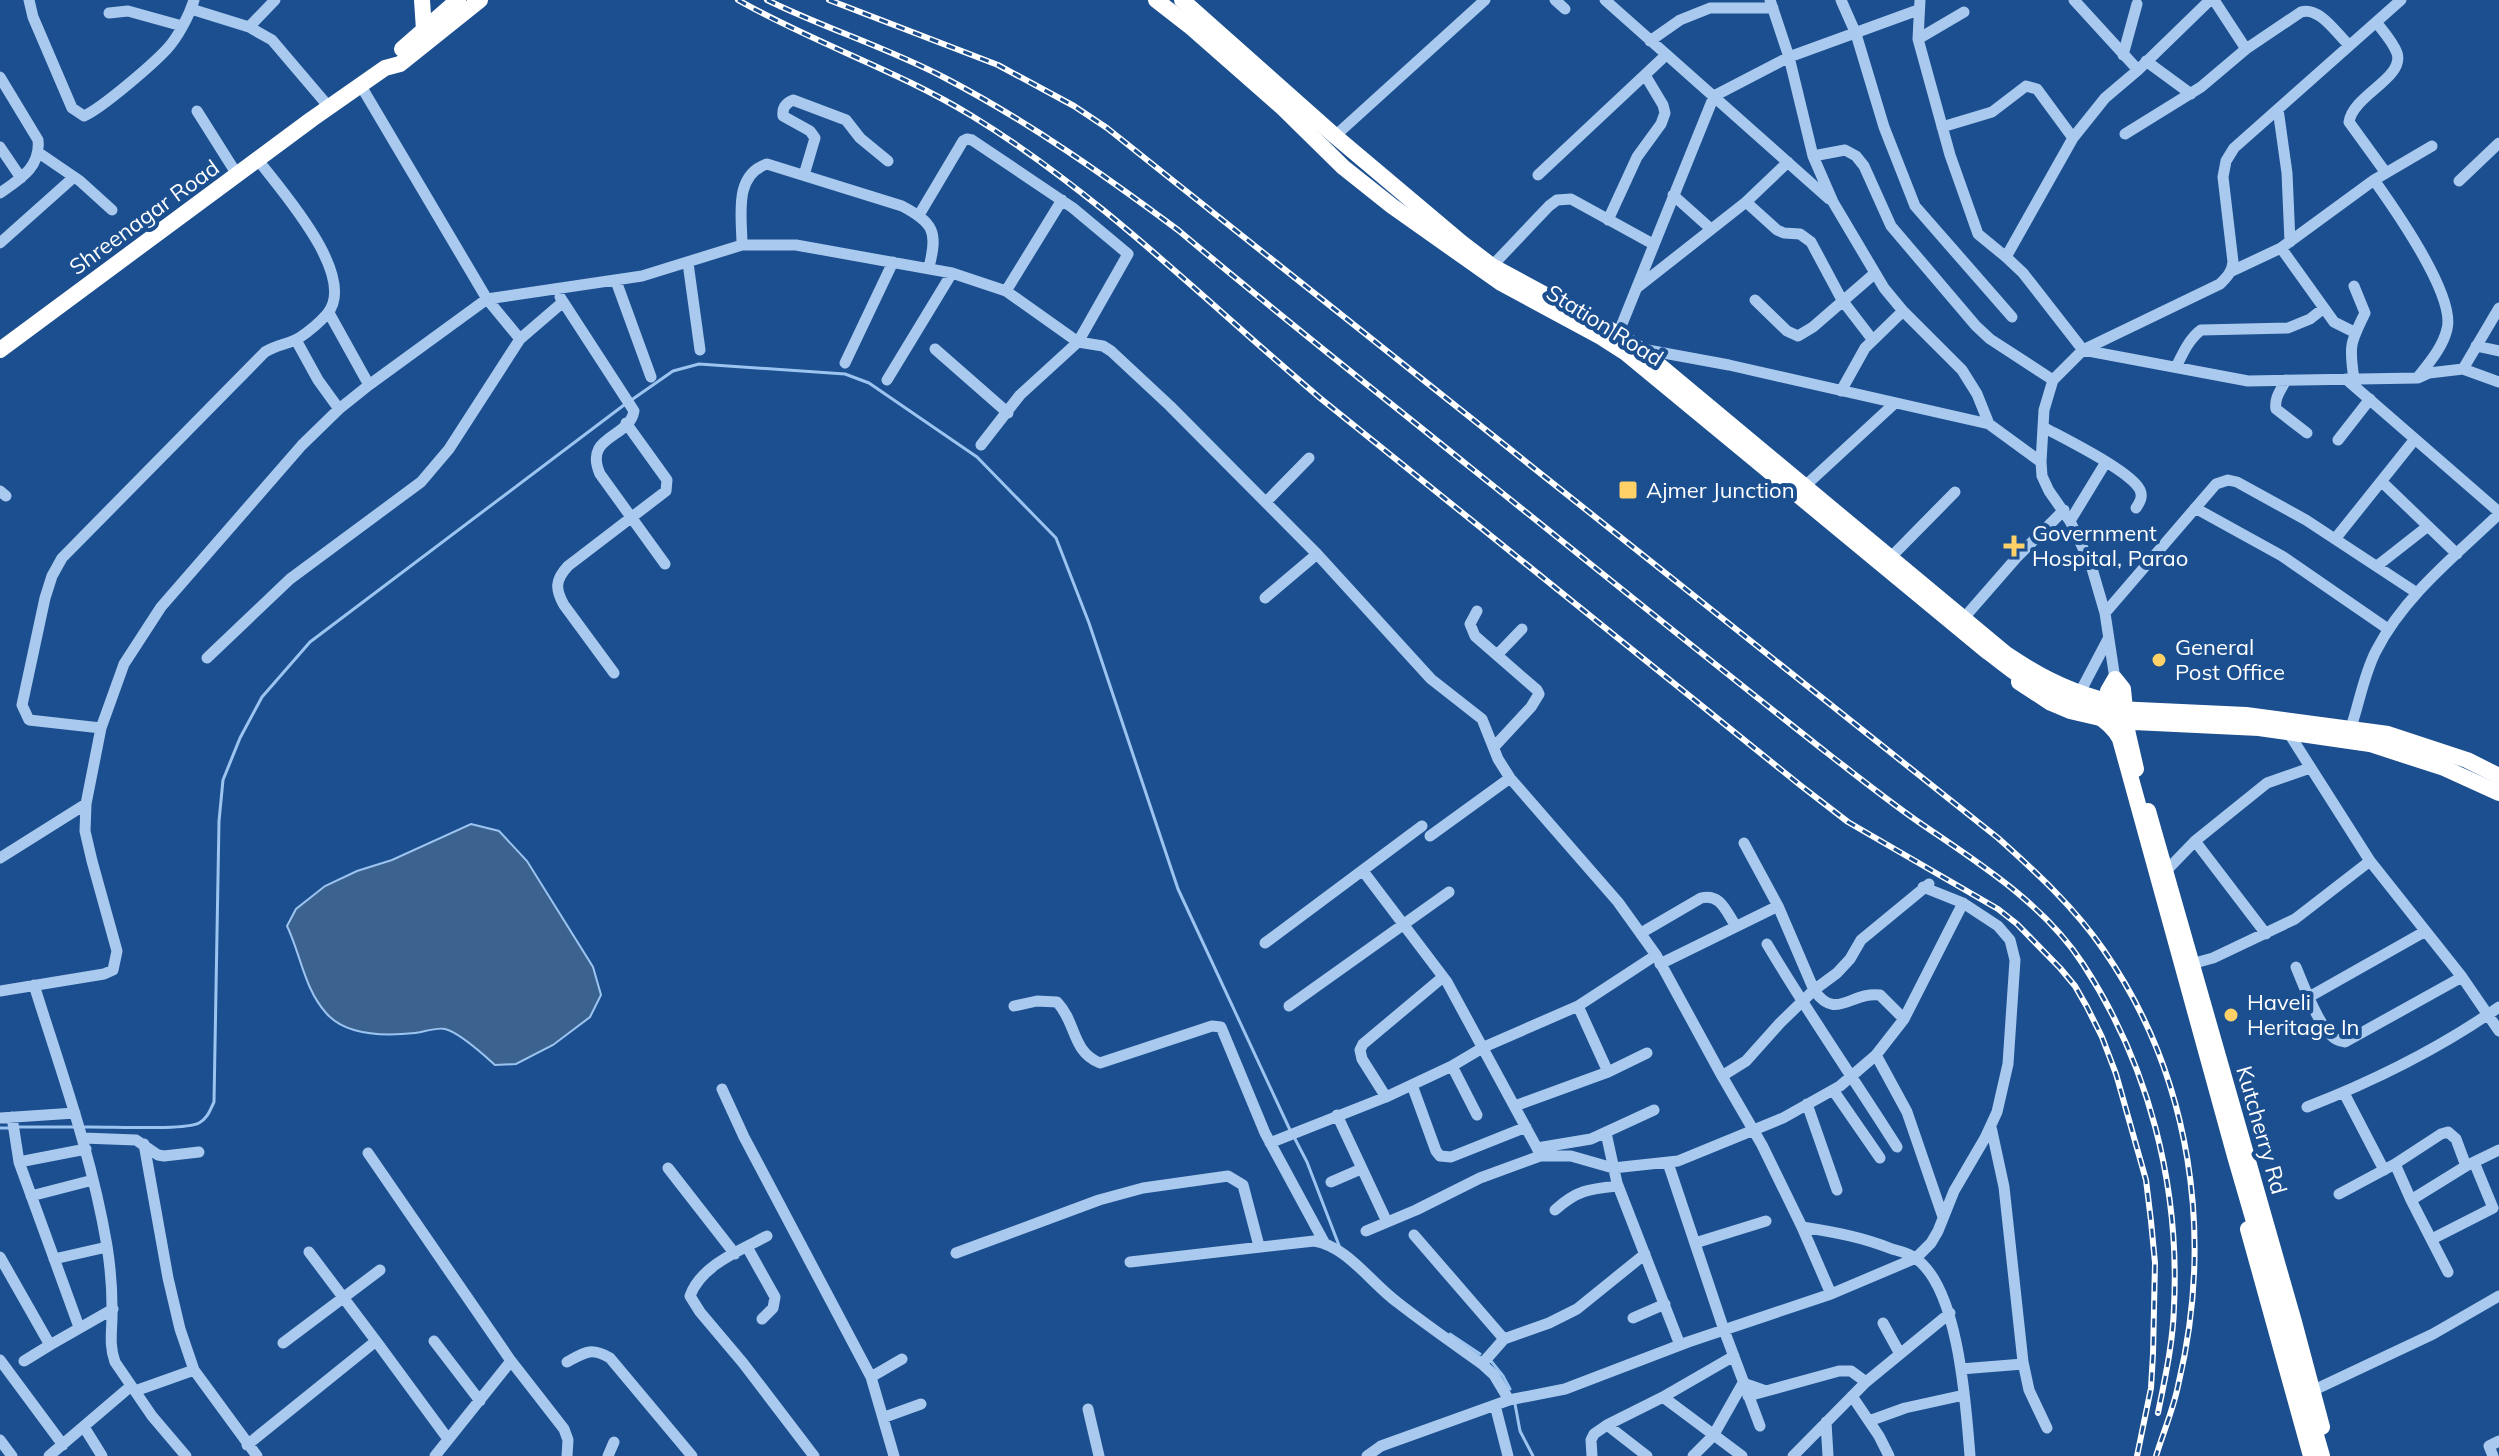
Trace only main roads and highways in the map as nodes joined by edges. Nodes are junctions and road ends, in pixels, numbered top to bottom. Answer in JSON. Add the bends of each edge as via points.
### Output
{"nodes":[{"id":1,"x":422,"y":0,"type":"edge"},
{"id":2,"x":1147,"y":0,"type":"edge"},
{"id":3,"x":1156,"y":0,"type":"edge"},
{"id":4,"x":1170,"y":0,"type":"edge"},
{"id":5,"x":1182,"y":0,"type":"edge"},
{"id":6,"x":462,"y":2,"type":"edge"},
{"id":7,"x":424,"y":30,"type":"junction"},
{"id":8,"x":385,"y":68,"type":"junction"},
{"id":9,"x":0,"y":350,"type":"edge"},
{"id":10,"x":2115,"y":679,"type":"road end"},
{"id":11,"x":2117,"y":703,"type":"junction"},
{"id":12,"x":2094,"y":714,"type":"junction"},
{"id":13,"x":2120,"y":722,"type":"junction"},
{"id":14,"x":2499,"y":773,"type":"edge"},
{"id":15,"x":2499,"y":785,"type":"edge"},
{"id":16,"x":2499,"y":793,"type":"edge"},
{"id":17,"x":2311,"y":1456,"type":"edge"},
{"id":18,"x":2322,"y":1456,"type":"edge"},
{"id":19,"x":2329,"y":1456,"type":"edge"}],
"edges":[{"from":1,"to":7,"type":"highway"},
{"from":2,"to":13,"type":"highway","name":"Station Road","via":[[1354,183],[1470,268],[1641,370],[1762,475],[2034,693],[2070,711]]},
{"from":3,"to":12,"type":"highway","bridge":true,"via":[[1392,206],[1501,283],[1626,353],[1988,652],[2022,677]]},
{"from":4,"to":14,"type":"highway","bridge":true,"via":[[1417,216],[1484,266],[1618,339],[2021,670],[2086,703],[2372,731]]},
{"from":5,"to":11,"type":"highway","name":"Station Road","via":[[1438,224],[1492,266],[1640,349],[2006,654],[2079,694]]},
{"from":6,"to":7,"type":"highway"},
{"from":6,"to":8,"type":"highway","via":[[400,64]]},
{"from":7,"to":8,"type":"highway"},
{"from":8,"to":9,"type":"highway","name":"Shreenagar Road"},
{"from":10,"to":11,"type":"highway","via":[[2108,691]]},
{"from":11,"to":13,"type":"highway"},
{"from":11,"to":14,"type":"highway","name":"Station Road","via":[[2353,722],[2436,744]]},
{"from":12,"to":15,"type":"highway","bridge":true,"via":[[2240,721],[2355,735],[2404,746]]},
{"from":12,"to":18,"type":"highway","bridge":true,"via":[[2120,739]]},
{"from":13,"to":16,"type":"highway","name":"Station Road","via":[[2259,728],[2346,739],[2431,763]]},
{"from":13,"to":17,"type":"highway","via":[[2118,751],[2139,836]]},
{"from":13,"to":19,"type":"highway","name":"Kutcherry Rd"}]}
